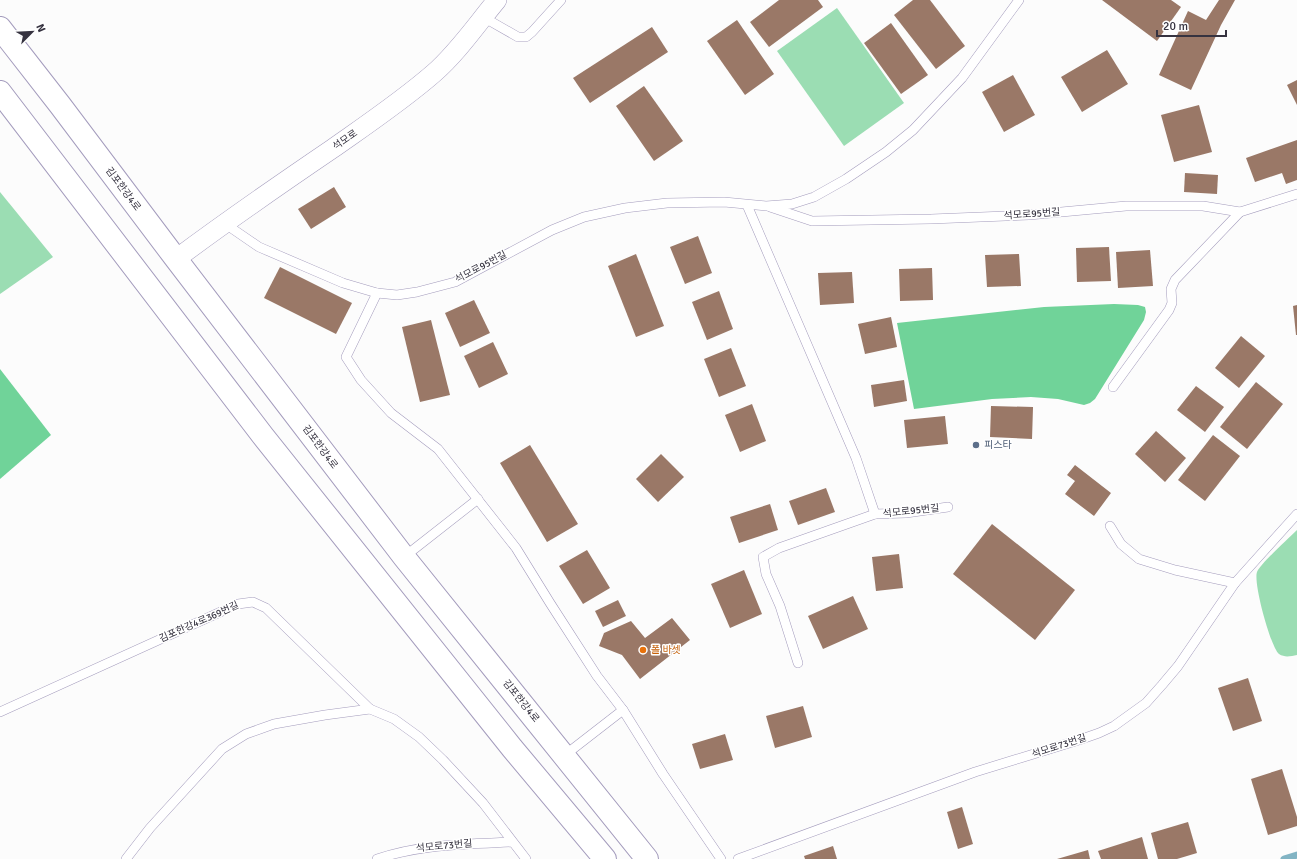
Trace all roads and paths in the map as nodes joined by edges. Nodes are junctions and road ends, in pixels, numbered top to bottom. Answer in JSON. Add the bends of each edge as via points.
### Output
{"nodes":[{"id":1,"x":497,"y":0,"type":"edge"},
{"id":2,"x":561,"y":0,"type":"edge"},
{"id":3,"x":1020,"y":0,"type":"edge"},
{"id":4,"x":482,"y":17,"type":"junction"},
{"id":5,"x":0,"y":28,"type":"edge"},
{"id":6,"x":0,"y":92,"type":"edge"},
{"id":7,"x":1297,"y":194,"type":"edge"},
{"id":8,"x":747,"y":204,"type":"junction"},
{"id":9,"x":766,"y":206,"type":"junction"},
{"id":10,"x":1240,"y":212,"type":"junction"},
{"id":11,"x":224,"y":223,"type":"junction"},
{"id":12,"x":176,"y":259,"type":"junction"},
{"id":13,"x":377,"y":293,"type":"junction"},
{"id":14,"x":1113,"y":387,"type":"dead end"},
{"id":15,"x":478,"y":499,"type":"junction"},
{"id":16,"x":948,"y":507,"type":"dead end"},
{"id":17,"x":875,"y":514,"type":"junction"},
{"id":18,"x":1297,"y":514,"type":"edge"},
{"id":19,"x":1110,"y":526,"type":"dead end"},
{"id":20,"x":404,"y":557,"type":"junction"},
{"id":21,"x":1235,"y":583,"type":"junction"},
{"id":22,"x":798,"y":663,"type":"dead end"},
{"id":23,"x":370,"y":709,"type":"junction"},
{"id":24,"x":623,"y":710,"type":"junction"},
{"id":25,"x":0,"y":712,"type":"edge"},
{"id":26,"x":565,"y":755,"type":"junction"},
{"id":27,"x":512,"y":842,"type":"junction"},
{"id":28,"x":126,"y":859,"type":"edge"},
{"id":29,"x":377,"y":859,"type":"edge"},
{"id":30,"x":526,"y":859,"type":"edge"},
{"id":31,"x":605,"y":859,"type":"edge"},
{"id":32,"x":648,"y":859,"type":"edge"},
{"id":33,"x":721,"y":859,"type":"edge"},
{"id":34,"x":738,"y":859,"type":"edge"}],
"edges":[{"from":1,"to":4,"type":"street","name":"석모로"},
{"from":2,"to":4,"type":"lane","via":[[526,37],[518,37]]},
{"from":3,"to":9,"type":"lane","name":"석모로95번길","via":[[962,78],[913,130],[892,148],[814,197],[792,204]]},
{"from":4,"to":11,"type":"street","name":"석모로","via":[[453,54],[414,90]]},
{"from":5,"to":12,"type":"street","name":"김포한강4로"},
{"from":6,"to":31,"type":"street","via":[[273,448],[512,748]]},
{"from":7,"to":10,"type":"lane","name":"석모로95번길"},
{"from":8,"to":9,"type":"lane","name":"석모로95번길"},
{"from":8,"to":13,"type":"lane","name":"석모로95번길","via":[[667,203],[625,208],[584,217],[552,230],[455,282],[397,295]]},
{"from":8,"to":17,"type":"lane","name":"석모로95번길","via":[[856,458]]},
{"from":9,"to":10,"type":"lane","name":"석모로95번길","via":[[812,221],[1029,215],[1126,206],[1203,206]]},
{"from":10,"to":14,"type":"lane","via":[[1175,280],[1171,289],[1172,303],[1169,310]]},
{"from":11,"to":12,"type":"street","name":"석모로"},
{"from":11,"to":13,"type":"lane","name":"석모로95번길","via":[[259,247],[343,284]]},
{"from":12,"to":20,"type":"street","name":"김포한강4로"},
{"from":13,"to":15,"type":"lane","via":[[346,357],[361,380],[392,414],[438,449]]},
{"from":15,"to":20,"type":"lane"},
{"from":15,"to":24,"type":"lane","via":[[516,548],[597,676]]},
{"from":16,"to":17,"type":"lane","name":"석모로95번길"},
{"from":17,"to":22,"type":"lane","via":[[779,548],[763,557],[766,574],[780,606]]},
{"from":18,"to":21,"type":"lane","name":"석모로73번길"},
{"from":19,"to":21,"type":"lane","via":[[1121,544],[1139,559]]},
{"from":20,"to":26,"type":"street","name":"김포한강4로"},
{"from":21,"to":34,"type":"lane","name":"석모로73번길","via":[[1162,686],[1146,703],[1114,726],[1079,740],[976,772]]},
{"from":23,"to":25,"type":"lane","name":"김포한강4로369번길","via":[[266,608],[253,602],[238,604]]},
{"from":23,"to":27,"type":"lane","name":"김포한강4로369번길","via":[[394,719],[419,737],[483,803]]},
{"from":23,"to":28,"type":"lane","via":[[274,724],[246,734],[222,749],[150,828]]},
{"from":24,"to":26,"type":"lane"},
{"from":24,"to":33,"type":"lane"},
{"from":26,"to":32,"type":"street","name":"김포한강4로"},
{"from":27,"to":29,"type":"lane","name":"석모로73번길","via":[[411,849]]},
{"from":27,"to":30,"type":"lane","name":"김포한강4로369번길"}]}
